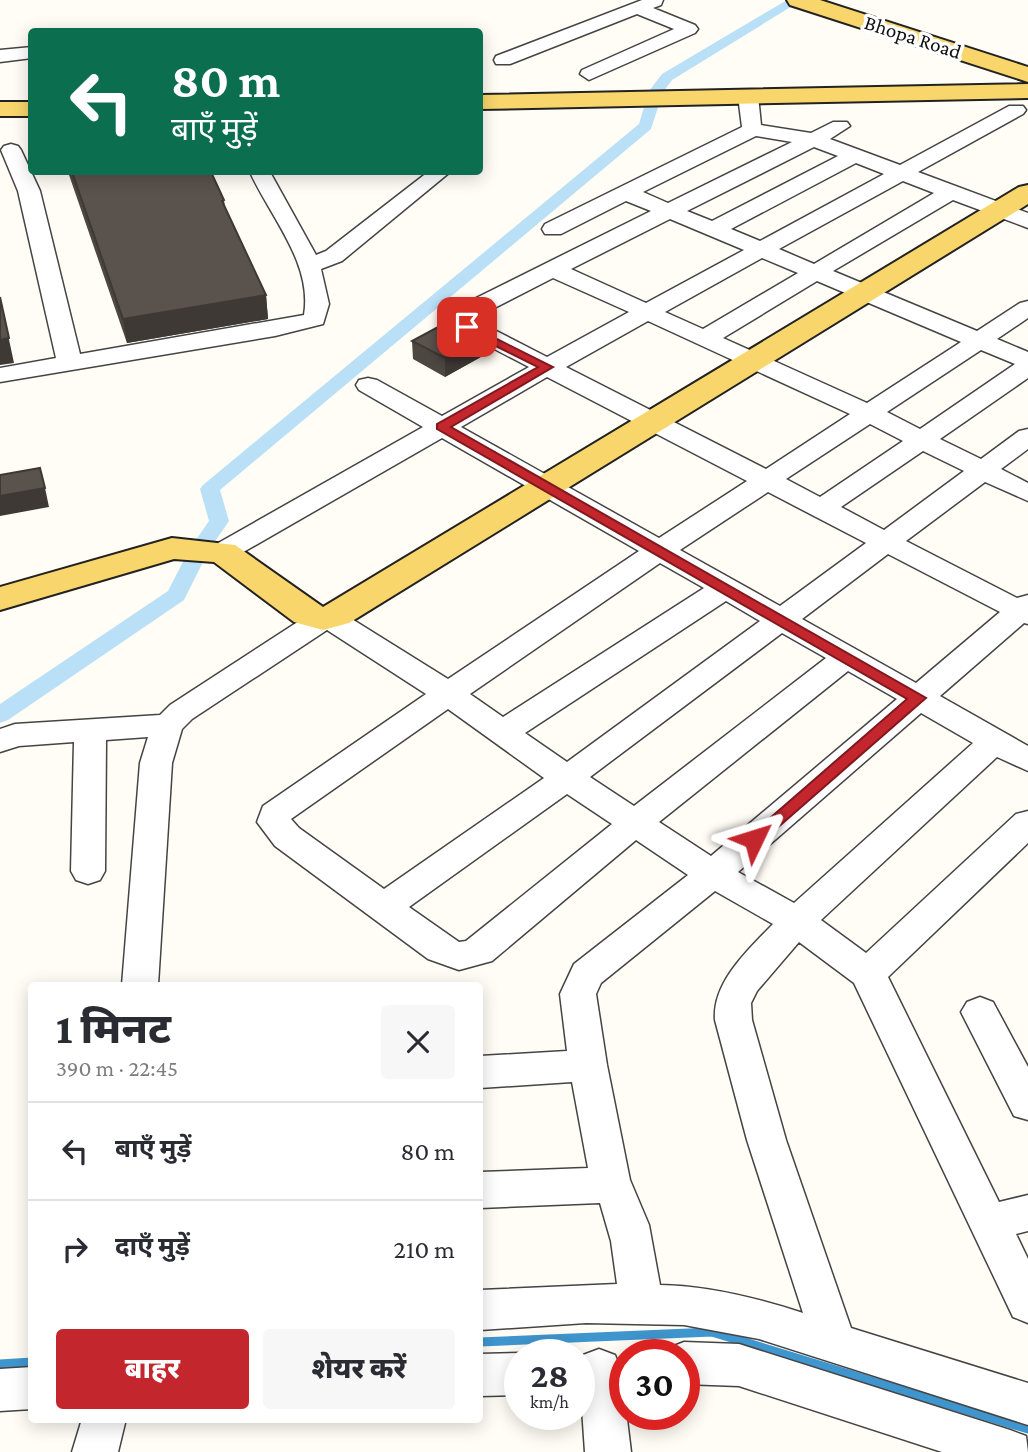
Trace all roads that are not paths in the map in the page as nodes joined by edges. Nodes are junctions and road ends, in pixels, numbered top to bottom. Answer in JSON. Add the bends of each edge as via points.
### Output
{"nodes":[{"id":1,"x":656,"y":0,"type":"edge"},
{"id":2,"x":808,"y":1,"type":"edge"},
{"id":3,"x":637,"y":8,"type":"junction"},
{"id":4,"x":28,"y":52,"type":"edge"},
{"id":5,"x":0,"y":56,"type":"edge"},
{"id":6,"x":503,"y":60,"type":"dead end"},
{"id":7,"x":1028,"y":73,"type":"edge"},
{"id":8,"x":589,"y":74,"type":"dead end"},
{"id":9,"x":989,"y":92,"type":"junction"},
{"id":10,"x":748,"y":96,"type":"junction"},
{"id":11,"x":1022,"y":100,"type":"edge"},
{"id":12,"x":483,"y":102,"type":"edge"},
{"id":13,"x":0,"y":109,"type":"edge"},
{"id":14,"x":28,"y":109,"type":"edge"},
{"id":15,"x":840,"y":126,"type":"dead end"},
{"id":16,"x":752,"y":129,"type":"junction"},
{"id":17,"x":812,"y":139,"type":"junction"},
{"id":18,"x":14,"y":150,"type":"edge"},
{"id":19,"x":855,"y":155,"type":"junction"},
{"id":20,"x":901,"y":173,"type":"junction"},
{"id":21,"x":262,"y":175,"type":"edge"},
{"id":22,"x":436,"y":175,"type":"edge"},
{"id":23,"x":951,"y":192,"type":"junction"},
{"id":24,"x":626,"y":193,"type":"junction"},
{"id":25,"x":1028,"y":193,"type":"edge"},
{"id":26,"x":673,"y":211,"type":"junction"},
{"id":27,"x":1014,"y":216,"type":"edge"},
{"id":28,"x":552,"y":229,"type":"dead end"},
{"id":29,"x":715,"y":229,"type":"junction"},
{"id":30,"x":762,"y":248,"type":"junction"},
{"id":31,"x":310,"y":265,"type":"junction"},
{"id":32,"x":553,"y":269,"type":"junction"},
{"id":33,"x":817,"y":271,"type":"junction"},
{"id":34,"x":866,"y":292,"type":"junction"},
{"id":35,"x":1028,"y":308,"type":"edge"},
{"id":36,"x":648,"y":311,"type":"junction"},
{"id":37,"x":705,"y":338,"type":"junction"},
{"id":38,"x":980,"y":340,"type":"junction"},
{"id":39,"x":753,"y":361,"type":"junction"},
{"id":40,"x":1028,"y":361,"type":"edge"},
{"id":41,"x":71,"y":364,"type":"junction"},
{"id":42,"x":547,"y":367,"type":"junction"},
{"id":43,"x":1028,"y":367,"type":"edge"},
{"id":44,"x":0,"y":375,"type":"edge"},
{"id":45,"x":368,"y":385,"type":"dead end"},
{"id":46,"x":868,"y":413,"type":"junction"},
{"id":47,"x":653,"y":421,"type":"junction"},
{"id":48,"x":442,"y":427,"type":"junction"},
{"id":49,"x":1028,"y":437,"type":"edge"},
{"id":50,"x":923,"y":440,"type":"junction"},
{"id":51,"x":982,"y":470,"type":"junction"},
{"id":52,"x":770,"y":480,"type":"junction"},
{"id":53,"x":548,"y":486,"type":"junction"},
{"id":54,"x":1028,"y":493,"type":"edge"},
{"id":55,"x":823,"y":507,"type":"junction"},
{"id":56,"x":889,"y":541,"type":"junction"},
{"id":57,"x":660,"y":551,"type":"junction"},
{"id":58,"x":223,"y":552,"type":"junction"},
{"id":59,"x":725,"y":588,"type":"junction"},
{"id":60,"x":0,"y":599,"type":"edge"},
{"id":61,"x":1025,"y":610,"type":"edge"},
{"id":62,"x":326,"y":618,"type":"junction"},
{"id":63,"x":779,"y":619,"type":"junction"},
{"id":64,"x":847,"y":657,"type":"junction"},
{"id":65,"x":447,"y":692,"type":"junction"},
{"id":66,"x":918,"y":698,"type":"junction"},
{"id":67,"x":168,"y":725,"type":"junction"},
{"id":68,"x":90,"y":730,"type":"junction"},
{"id":69,"x":502,"y":733,"type":"junction"},
{"id":70,"x":0,"y":741,"type":"edge"},
{"id":71,"x":993,"y":742,"type":"junction"},
{"id":72,"x":1028,"y":760,"type":"edge"},
{"id":73,"x":567,"y":778,"type":"junction"},
{"id":74,"x":635,"y":823,"type":"junction"},
{"id":75,"x":1028,"y":823,"type":"edge"},
{"id":76,"x":88,"y":871,"type":"dead end"},
{"id":77,"x":713,"y":874,"type":"junction"},
{"id":78,"x":384,"y":906,"type":"junction"},
{"id":79,"x":796,"y":921,"type":"junction"},
{"id":80,"x":869,"y":974,"type":"junction"},
{"id":81,"x":140,"y":982,"type":"edge"},
{"id":82,"x":980,"y":1012,"type":"dead end"},
{"id":83,"x":588,"y":1065,"type":"junction"},
{"id":84,"x":483,"y":1073,"type":"edge"},
{"id":85,"x":1028,"y":1104,"type":"edge"},
{"id":86,"x":611,"y":1185,"type":"junction"},
{"id":87,"x":483,"y":1190,"type":"edge"},
{"id":88,"x":1009,"y":1217,"type":"edge"},
{"id":89,"x":641,"y":1303,"type":"junction"},
{"id":90,"x":1028,"y":1303,"type":"edge"},
{"id":91,"x":483,"y":1310,"type":"edge"},
{"id":92,"x":743,"y":1341,"type":"junction"},
{"id":93,"x":835,"y":1343,"type":"junction"},
{"id":94,"x":700,"y":1357,"type":"edge"},
{"id":95,"x":601,"y":1370,"type":"edge"},
{"id":96,"x":504,"y":1374,"type":"edge"},
{"id":97,"x":483,"y":1375,"type":"edge"},
{"id":98,"x":28,"y":1388,"type":"edge"},
{"id":99,"x":0,"y":1390,"type":"edge"},
{"id":100,"x":1028,"y":1404,"type":"edge"},
{"id":101,"x":103,"y":1423,"type":"edge"},
{"id":102,"x":95,"y":1452,"type":"edge"},
{"id":103,"x":608,"y":1452,"type":"edge"},
{"id":104,"x":1010,"y":1452,"type":"edge"}],
"edges":[{"from":1,"to":3,"type":"street"},
{"from":2,"to":7,"type":"main road","name":"Bhopa Road"},
{"from":3,"to":6,"type":"street"},
{"from":3,"to":8,"type":"street","via":[[689,29]]},
{"from":4,"to":5,"type":"street"},
{"from":7,"to":9,"type":"main road"},
{"from":9,"to":10,"type":"main road"},
{"from":9,"to":11,"type":"main road"},
{"from":10,"to":12,"type":"main road"},
{"from":10,"to":16,"type":"street"},
{"from":11,"to":20,"type":"street"},
{"from":13,"to":14,"type":"main road"},
{"from":15,"to":17,"type":"street"},
{"from":16,"to":17,"type":"street"},
{"from":16,"to":24,"type":"street"},
{"from":17,"to":19,"type":"street"},
{"from":17,"to":26,"type":"street"},
{"from":18,"to":41,"type":"street","via":[[29,191]]},
{"from":19,"to":20,"type":"street"},
{"from":19,"to":29,"type":"street"},
{"from":20,"to":23,"type":"street"},
{"from":20,"to":30,"type":"street"},
{"from":21,"to":31,"type":"street"},
{"from":22,"to":31,"type":"street","via":[[334,256]]},
{"from":23,"to":27,"type":"street"},
{"from":23,"to":33,"type":"street"},
{"from":24,"to":26,"type":"street"},
{"from":24,"to":28,"type":"street"},
{"from":25,"to":27,"type":"main road"},
{"from":26,"to":29,"type":"street"},
{"from":26,"to":32,"type":"street"},
{"from":27,"to":34,"type":"main road"},
{"from":29,"to":30,"type":"street"},
{"from":30,"to":33,"type":"street"},
{"from":30,"to":36,"type":"street"},
{"from":31,"to":41,"type":"street","via":[[317,307],[317,316],[310,322]]},
{"from":32,"to":36,"type":"street"},
{"from":32,"to":42,"type":"street","via":[[460,319],[467,327]]},
{"from":33,"to":34,"type":"street"},
{"from":33,"to":37,"type":"street"},
{"from":34,"to":38,"type":"street"},
{"from":34,"to":39,"type":"main road"},
{"from":35,"to":38,"type":"street"},
{"from":36,"to":37,"type":"street"},
{"from":36,"to":42,"type":"street"},
{"from":37,"to":39,"type":"street"},
{"from":38,"to":40,"type":"street"},
{"from":38,"to":46,"type":"street"},
{"from":39,"to":46,"type":"street"},
{"from":39,"to":47,"type":"main road"},
{"from":41,"to":44,"type":"street"},
{"from":42,"to":47,"type":"street"},
{"from":42,"to":48,"type":"street"},
{"from":43,"to":50,"type":"street"},
{"from":45,"to":48,"type":"street"},
{"from":46,"to":50,"type":"street"},
{"from":46,"to":52,"type":"street"},
{"from":47,"to":52,"type":"street"},
{"from":47,"to":53,"type":"main road"},
{"from":48,"to":53,"type":"street"},
{"from":48,"to":58,"type":"street"},
{"from":49,"to":51,"type":"street"},
{"from":50,"to":51,"type":"street"},
{"from":50,"to":55,"type":"street"},
{"from":51,"to":54,"type":"street"},
{"from":51,"to":56,"type":"street"},
{"from":52,"to":55,"type":"street"},
{"from":52,"to":57,"type":"street"},
{"from":53,"to":57,"type":"street"},
{"from":53,"to":62,"type":"main road"},
{"from":55,"to":56,"type":"street"},
{"from":56,"to":61,"type":"street"},
{"from":56,"to":63,"type":"street"},
{"from":57,"to":59,"type":"street"},
{"from":57,"to":65,"type":"street"},
{"from":58,"to":60,"type":"main road","via":[[172,548]]},
{"from":58,"to":62,"type":"main road","via":[[307,614]]},
{"from":59,"to":63,"type":"street"},
{"from":59,"to":69,"type":"street"},
{"from":61,"to":66,"type":"street"},
{"from":62,"to":65,"type":"street"},
{"from":62,"to":67,"type":"street"},
{"from":63,"to":64,"type":"street"},
{"from":63,"to":73,"type":"street"},
{"from":64,"to":66,"type":"street"},
{"from":64,"to":74,"type":"street"},
{"from":65,"to":69,"type":"street"},
{"from":65,"to":78,"type":"street","via":[[273,818],[287,837]]},
{"from":66,"to":71,"type":"street"},
{"from":66,"to":77,"type":"street"},
{"from":67,"to":68,"type":"street"},
{"from":67,"to":81,"type":"street","via":[[156,763]]},
{"from":68,"to":70,"type":"street","via":[[15,735]]},
{"from":68,"to":76,"type":"street"},
{"from":69,"to":73,"type":"street"},
{"from":71,"to":72,"type":"street"},
{"from":71,"to":79,"type":"street"},
{"from":73,"to":74,"type":"street"},
{"from":73,"to":78,"type":"street"},
{"from":74,"to":77,"type":"street"},
{"from":74,"to":78,"type":"street","via":[[479,951],[464,957],[454,958]]},
{"from":75,"to":80,"type":"street"},
{"from":77,"to":79,"type":"street"},
{"from":77,"to":83,"type":"street","via":[[587,974],[578,994]]},
{"from":79,"to":80,"type":"street"},
{"from":79,"to":93,"type":"street","via":[[733,1002],[763,1133]]},
{"from":80,"to":88,"type":"street"},
{"from":82,"to":85,"type":"street"},
{"from":83,"to":84,"type":"street"},
{"from":83,"to":86,"type":"street"},
{"from":86,"to":87,"type":"street"},
{"from":86,"to":89,"type":"street","via":[[619,1195],[627,1226]]},
{"from":88,"to":90,"type":"street"},
{"from":89,"to":91,"type":"street"},
{"from":89,"to":92,"type":"street","via":[[684,1305]]},
{"from":92,"to":93,"type":"street"},
{"from":92,"to":94,"type":"street"},
{"from":92,"to":104,"type":"street","via":[[830,1392]]},
{"from":93,"to":100,"type":"street"},
{"from":95,"to":103,"type":"street"},
{"from":96,"to":97,"type":"street"},
{"from":98,"to":99,"type":"street"},
{"from":101,"to":102,"type":"street"}]}
